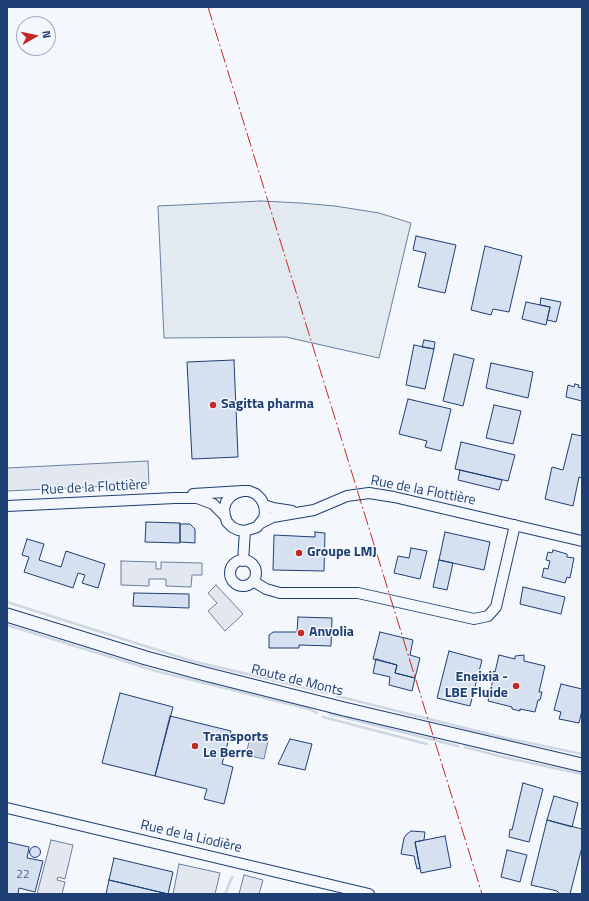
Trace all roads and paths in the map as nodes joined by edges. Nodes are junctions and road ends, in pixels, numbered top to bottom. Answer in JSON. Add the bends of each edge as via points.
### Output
{"nodes":[{"id":1,"x":243,"y":491,"type":"junction"},
{"id":2,"x":181,"y":498,"type":"junction"},
{"id":3,"x":264,"y":505,"type":"junction"},
{"id":4,"x":7,"y":506,"type":"edge"},
{"id":5,"x":314,"y":510,"type":"junction"},
{"id":6,"x":225,"y":516,"type":"junction"},
{"id":7,"x":261,"y":523,"type":"junction"},
{"id":8,"x":515,"y":525,"type":"junction"},
{"id":9,"x":245,"y":532,"type":"junction"},
{"id":10,"x":582,"y":541,"type":"edge"},
{"id":11,"x":243,"y":561,"type":"junction"},
{"id":12,"x":253,"y":581,"type":"junction"},
{"id":13,"x":7,"y":615,"type":"edge"},
{"id":14,"x":582,"y":765,"type":"edge"},
{"id":15,"x":7,"y":808,"type":"edge"},
{"id":16,"x":369,"y":894,"type":"edge"}],
"edges":[{"from":1,"to":2,"type":"street","via":[[195,494]]},
{"from":1,"to":3,"type":"street","via":[[256,494]]},
{"from":1,"to":6,"type":"street","via":[[230,496],[224,508]]},
{"from":2,"to":4,"type":"street","name":"Rue de la Flottière"},
{"from":2,"to":6,"type":"street","name":"Rue de la Flottière","via":[[208,501],[218,507]]},
{"from":3,"to":5,"type":"street","via":[[295,511]]},
{"from":3,"to":7,"type":"street","via":[[265,512]]},
{"from":5,"to":7,"type":"street","name":"Rue de la Flottière","via":[[273,517]]},
{"from":5,"to":8,"type":"street","name":"Rue de la Flottière","via":[[347,496],[369,493]]},
{"from":6,"to":9,"type":"street","via":[[232,527]]},
{"from":7,"to":9,"type":"street"},
{"from":8,"to":10,"type":"street","name":"Rue de la Flottière"},
{"from":8,"to":12,"type":"street","via":[[496,606],[488,616],[474,619],[358,593],[280,593],[266,589]]},
{"from":9,"to":11,"type":"street"},
{"from":11,"to":12,"type":"street","via":[[251,563],[255,570]]},
{"from":11,"to":12,"type":"street","via":[[232,567],[232,579],[242,586]]},
{"from":13,"to":14,"type":"main road","name":"Route de Monts","via":[[205,674]]},
{"from":15,"to":16,"type":"street","name":"Rue de la Liodière"}]}
